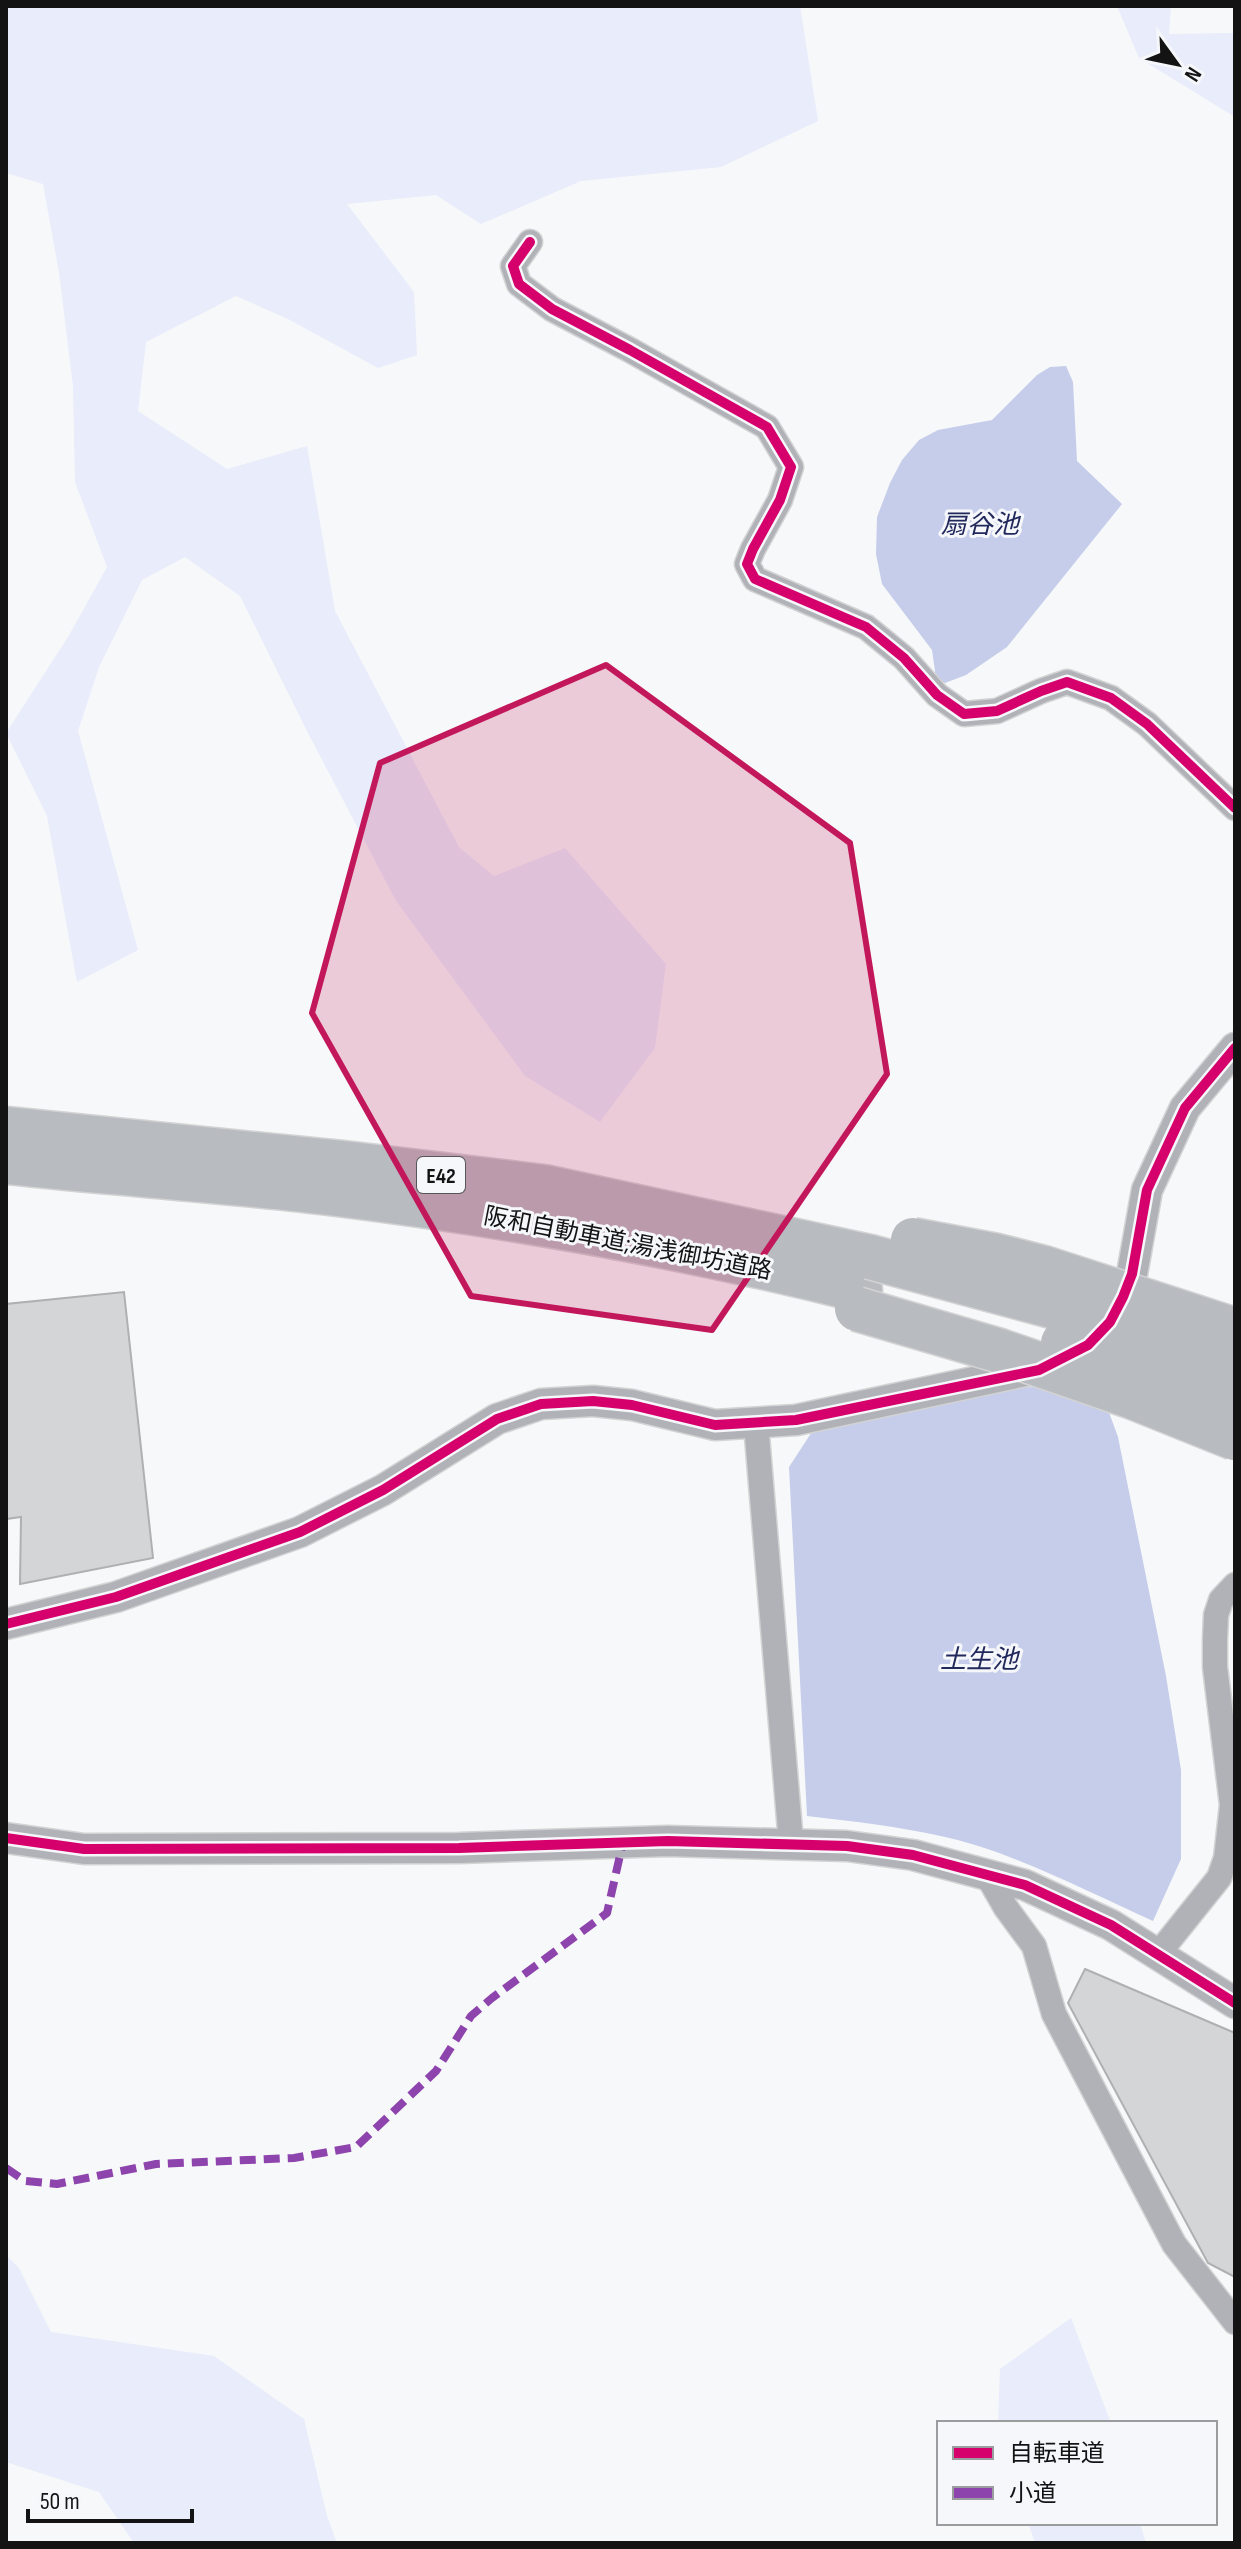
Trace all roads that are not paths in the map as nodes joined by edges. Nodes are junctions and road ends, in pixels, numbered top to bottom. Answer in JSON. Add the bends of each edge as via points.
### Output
{"nodes":[{"id":1,"x":530,"y":242,"type":"dead end"},
{"id":2,"x":1235,"y":808,"type":"edge"},
{"id":3,"x":1235,"y":1048,"type":"edge"},
{"id":4,"x":6,"y":1129,"type":"edge"},
{"id":5,"x":6,"y":1162,"type":"edge"},
{"id":6,"x":866,"y":1272,"type":"junction"},
{"id":7,"x":1132,"y":1274,"type":"junction"},
{"id":8,"x":1227,"y":1313,"type":"edge"},
{"id":9,"x":1235,"y":1364,"type":"edge"},
{"id":10,"x":1235,"y":1400,"type":"edge"},
{"id":11,"x":756,"y":1424,"type":"junction"},
{"id":12,"x":1235,"y":1438,"type":"edge"},
{"id":13,"x":1235,"y":1452,"type":"edge"},
{"id":14,"x":1235,"y":1585,"type":"edge"},
{"id":15,"x":6,"y":1624,"type":"edge"},
{"id":16,"x":1234,"y":1806,"type":"edge"},
{"id":17,"x":6,"y":1838,"type":"edge"},
{"id":18,"x":791,"y":1843,"type":"junction"},
{"id":19,"x":986,"y":1873,"type":"junction"},
{"id":20,"x":1158,"y":1954,"type":"junction"},
{"id":21,"x":1235,"y":2003,"type":"edge"},
{"id":22,"x":1235,"y":2322,"type":"edge"}],
"edges":[{"from":1,"to":2,"type":"street","via":[[513,266],[519,284],[552,309],[767,427],[791,467],[747,564],[755,579],[866,627],[964,714],[997,711],[1067,682],[1111,698],[1147,724]]},
{"from":3,"to":7,"type":"street","via":[[1185,1108],[1147,1190]]},
{"from":4,"to":6,"type":"highway","name":"阪和自動車道;湯浅御坊道路","number":"E42","via":[[544,1187]]},
{"from":5,"to":6,"type":"highway","name":"阪和自動車道;湯浅御坊道路","number":"E42","via":[[336,1193]]},
{"from":6,"to":8,"type":"highway","bridge":true,"via":[[993,1255]]},
{"from":6,"to":9,"type":"highway","name":"阪和自動車道;湯浅御坊道路","number":"E42","bridge":true,"via":[[1085,1315]]},
{"from":6,"to":10,"type":"highway","name":"阪和自動車道;湯浅御坊道路","number":"E42","bridge":true,"via":[[1029,1333]]},
{"from":6,"to":12,"type":"highway","bridge":true,"via":[[997,1350]]},
{"from":7,"to":8,"type":"street"},
{"from":7,"to":11,"type":"street","via":[[1110,1322],[1088,1345],[1039,1370]]},
{"from":8,"to":13,"type":"street","via":[[1190,1433]]},
{"from":11,"to":15,"type":"street","via":[[715,1425],[593,1401],[541,1404],[497,1419],[383,1490],[300,1532],[116,1597]]},
{"from":11,"to":18,"type":"street"},
{"from":14,"to":16,"type":"street","via":[[1216,1615],[1215,1653]]},
{"from":16,"to":20,"type":"street","via":[[1219,1878]]},
{"from":17,"to":18,"type":"street","via":[[84,1849]]},
{"from":18,"to":19,"type":"street","via":[[913,1855]]},
{"from":19,"to":20,"type":"street","via":[[1066,1903]]},
{"from":19,"to":22,"type":"street","via":[[1034,1946],[1054,2014],[1174,2244]]},
{"from":20,"to":21,"type":"street"}]}
